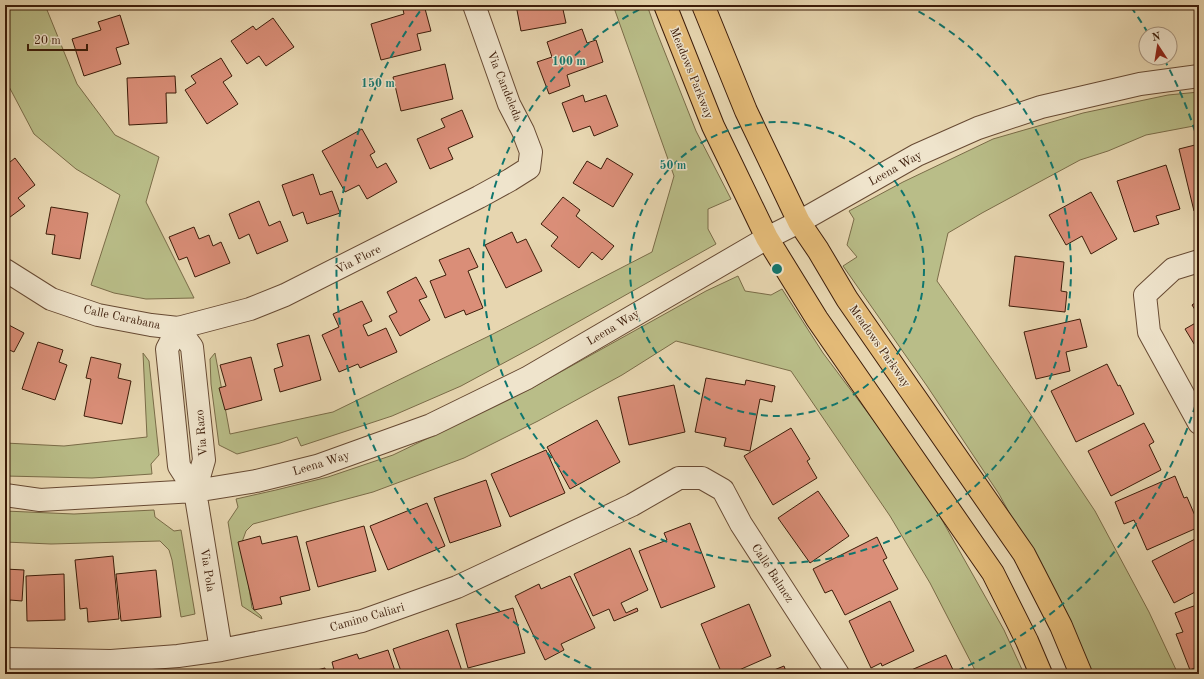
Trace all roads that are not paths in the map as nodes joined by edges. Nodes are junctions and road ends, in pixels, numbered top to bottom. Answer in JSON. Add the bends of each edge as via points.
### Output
{"nodes":[{"id":1,"x":474,"y":5,"type":"edge"},
{"id":2,"x":665,"y":5,"type":"edge"},
{"id":3,"x":703,"y":5,"type":"edge"},
{"id":4,"x":1199,"y":76,"type":"edge"},
{"id":5,"x":529,"y":168,"type":"joint"},
{"id":6,"x":799,"y":222,"type":"junction"},
{"id":7,"x":767,"y":238,"type":"junction"},
{"id":8,"x":1199,"y":261,"type":"edge"},
{"id":9,"x":5,"y":270,"type":"edge"},
{"id":10,"x":178,"y":328,"type":"junction"},
{"id":11,"x":1199,"y":423,"type":"edge"},
{"id":12,"x":702,"y":478,"type":"joint"},
{"id":13,"x":195,"y":491,"type":"junction"},
{"id":14,"x":5,"y":495,"type":"edge"},
{"id":15,"x":221,"y":650,"type":"junction"},
{"id":16,"x":5,"y":660,"type":"edge"},
{"id":17,"x":42,"y":667,"type":"edge"},
{"id":18,"x":838,"y":674,"type":"edge"},
{"id":19,"x":1041,"y":674,"type":"edge"},
{"id":20,"x":1081,"y":674,"type":"edge"}],
"edges":[{"from":1,"to":5,"type":"street","name":"Via Candeleda","via":[[509,104],[531,152]]},
{"from":2,"to":7,"type":"main road","name":"Meadows Parkway","via":[[714,126]]},
{"from":3,"to":6,"type":"main road","name":"Meadows Parkway","via":[[746,112]]},
{"from":4,"to":6,"type":"street","name":"Leena Way","via":[[1140,84],[1041,107],[978,128],[917,156]]},
{"from":5,"to":10,"type":"street","name":"Via Flore","via":[[479,197],[285,295],[250,309]]},
{"from":6,"to":7,"type":"street","name":"Leena Way"},
{"from":6,"to":20,"type":"main road","name":"Meadows Parkway","via":[[847,299],[1024,554],[1061,626]]},
{"from":7,"to":13,"type":"street","name":"Leena Way","via":[[527,378],[431,425],[317,466],[256,481]]},
{"from":7,"to":19,"type":"main road","name":"Meadows Parkway","via":[[817,319],[993,573]]},
{"from":8,"to":11,"type":"street","via":[[1173,269],[1145,295],[1149,332]]},
{"from":9,"to":10,"type":"street","name":"Calle Carabana","via":[[51,300],[98,315]]},
{"from":10,"to":13,"type":"street","name":"Via Razo","via":[[167,350],[178,458],[179,466]]},
{"from":12,"to":15,"type":"street","name":"Camino Caliari","via":[[679,478],[632,506],[457,587],[362,621]]},
{"from":12,"to":18,"type":"street","name":"Calle Balmez","via":[[723,490],[741,524]]},
{"from":13,"to":14,"type":"street","name":"Leena Way","via":[[40,500]]},
{"from":13,"to":15,"type":"street","name":"Via Pola"},
{"from":15,"to":17,"type":"street","name":"Camino Caliari"},
{"from":16,"to":17,"type":"street","name":"Camino Caliari"}]}
